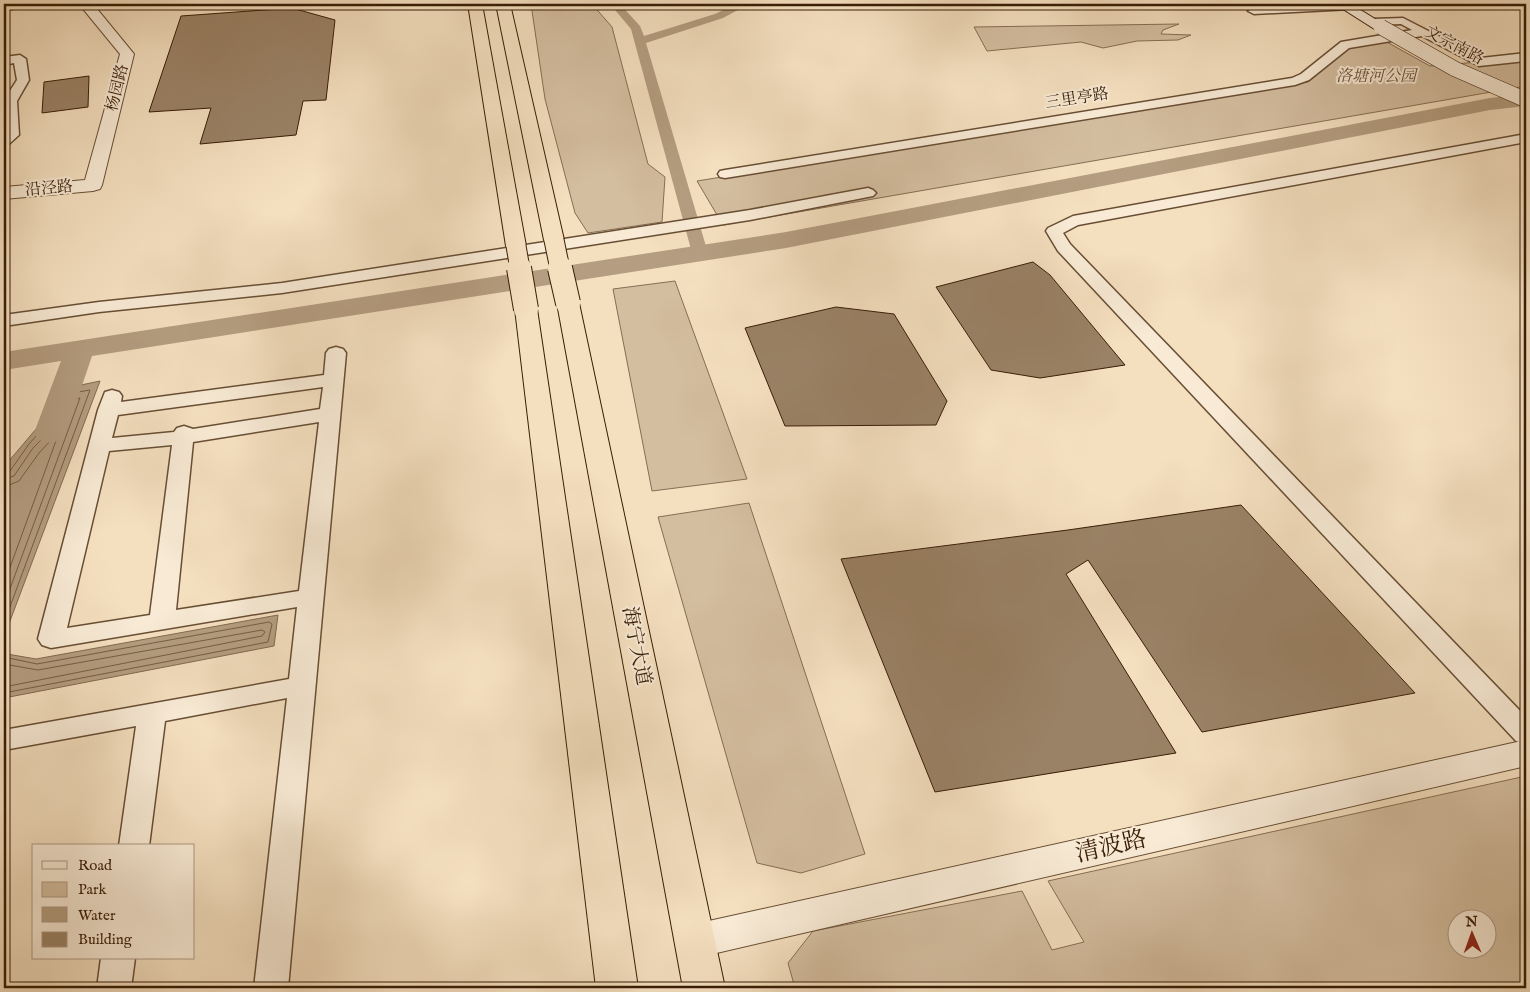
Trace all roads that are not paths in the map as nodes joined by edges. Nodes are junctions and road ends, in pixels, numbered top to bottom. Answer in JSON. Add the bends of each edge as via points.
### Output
{"nodes":[{"id":1,"x":27,"y":4,"type":"edge"},
{"id":2,"x":86,"y":4,"type":"edge"},
{"id":3,"x":475,"y":4,"type":"edge"},
{"id":4,"x":503,"y":4,"type":"edge"},
{"id":5,"x":1348,"y":5,"type":"edge"},
{"id":6,"x":4,"y":6,"type":"edge"},
{"id":7,"x":1254,"y":11,"type":"dead end"},
{"id":8,"x":1383,"y":24,"type":"junction"},
{"id":9,"x":1424,"y":32,"type":"junction"},
{"id":10,"x":4,"y":49,"type":"edge"},
{"id":11,"x":1526,"y":57,"type":"edge"},
{"id":12,"x":20,"y":59,"type":"junction"},
{"id":13,"x":4,"y":61,"type":"edge"},
{"id":14,"x":23,"y":80,"type":"junction"},
{"id":15,"x":4,"y":82,"type":"edge"},
{"id":16,"x":1526,"y":92,"type":"edge"},
{"id":17,"x":1526,"y":100,"type":"edge"},
{"id":18,"x":1526,"y":138,"type":"edge"},
{"id":19,"x":4,"y":141,"type":"edge"},
{"id":20,"x":725,"y":174,"type":"dead end"},
{"id":21,"x":93,"y":185,"type":"joint"},
{"id":22,"x":4,"y":193,"type":"edge"},
{"id":23,"x":868,"y":193,"type":"dead end"},
{"id":24,"x":4,"y":321,"type":"edge"},
{"id":25,"x":336,"y":353,"type":"dead end"},
{"id":26,"x":333,"y":380,"type":"junction"},
{"id":27,"x":329,"y":414,"type":"junction"},
{"id":28,"x":184,"y":435,"type":"junction"},
{"id":29,"x":99,"y":446,"type":"junction"},
{"id":30,"x":311,"y":597,"type":"junction"},
{"id":31,"x":162,"y":621,"type":"junction"},
{"id":32,"x":302,"y":686,"type":"junction"},
{"id":33,"x":152,"y":713,"type":"junction"},
{"id":34,"x":1526,"y":734,"type":"edge"},
{"id":35,"x":4,"y":740,"type":"edge"},
{"id":36,"x":1526,"y":753,"type":"edge"},
{"id":37,"x":134,"y":844,"type":"edge"},
{"id":38,"x":695,"y":941,"type":"junction"},
{"id":39,"x":118,"y":960,"type":"edge"},
{"id":40,"x":114,"y":988,"type":"edge"},
{"id":41,"x":271,"y":988,"type":"edge"},
{"id":42,"x":617,"y":988,"type":"edge"},
{"id":43,"x":704,"y":988,"type":"edge"}],
"edges":[{"from":1,"to":6,"type":"street"},
{"from":2,"to":21,"type":"street","name":"杨园路","via":[[127,54]]},
{"from":3,"to":42,"type":"highway","bridge":true,"via":[[526,309]]},
{"from":4,"to":38,"type":"highway","name":"海宁大道","bridge":true,"via":[[568,303]]},
{"from":5,"to":7,"type":"street"},
{"from":5,"to":8,"type":"street","name":"文宗南路"},
{"from":8,"to":9,"type":"street","via":[[1403,21]]},
{"from":8,"to":16,"type":"street"},
{"from":8,"to":17,"type":"street","name":"文宗南路","bridge":true,"via":[[1455,69]]},
{"from":9,"to":11,"type":"street","via":[[1479,62]]},
{"from":9,"to":20,"type":"street","name":"三里亭路","via":[[1345,45],[1296,81]]},
{"from":10,"to":12,"type":"street"},
{"from":12,"to":13,"type":"street"},
{"from":12,"to":14,"type":"street"},
{"from":14,"to":15,"type":"street"},
{"from":14,"to":19,"type":"street","via":[[10,101],[12,135]]},
{"from":18,"to":34,"type":"street","via":[[1074,221],[1054,231],[1064,247]]},
{"from":21,"to":22,"type":"street","name":"沿泾路"},
{"from":23,"to":24,"type":"street","via":[[282,288],[99,306]]},
{"from":25,"to":26,"type":"street"},
{"from":26,"to":27,"type":"street"},
{"from":26,"to":29,"type":"street","via":[[110,403]]},
{"from":27,"to":28,"type":"street"},
{"from":27,"to":30,"type":"street"},
{"from":28,"to":29,"type":"street"},
{"from":28,"to":31,"type":"street"},
{"from":29,"to":31,"type":"street","via":[[51,639]]},
{"from":30,"to":31,"type":"street"},
{"from":30,"to":32,"type":"street"},
{"from":32,"to":33,"type":"street"},
{"from":32,"to":41,"type":"street"},
{"from":33,"to":35,"type":"street"},
{"from":33,"to":37,"type":"street"},
{"from":36,"to":38,"type":"street","name":"清波路"},
{"from":38,"to":43,"type":"highway","name":"海宁大道"},
{"from":39,"to":40,"type":"street"}]}
